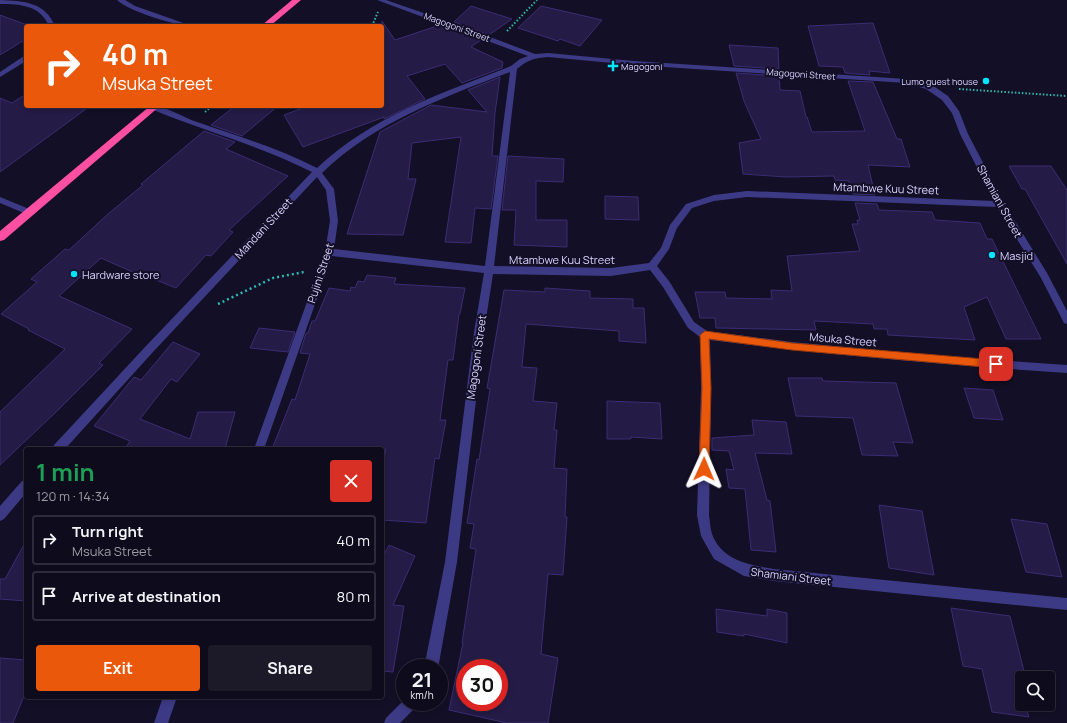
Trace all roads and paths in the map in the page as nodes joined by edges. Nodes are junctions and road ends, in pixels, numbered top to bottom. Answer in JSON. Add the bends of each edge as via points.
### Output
{"nodes":[{"id":1,"x":120,"y":0,"type":"edge"},
{"id":2,"x":297,"y":0,"type":"edge"},
{"id":3,"x":380,"y":0,"type":"edge"},
{"id":4,"x":537,"y":0,"type":"edge"},
{"id":5,"x":0,"y":2,"type":"edge"},
{"id":6,"x":133,"y":3,"type":"edge"},
{"id":7,"x":51,"y":24,"type":"edge"},
{"id":8,"x":184,"y":24,"type":"edge"},
{"id":9,"x":267,"y":24,"type":"edge"},
{"id":10,"x":497,"y":41,"type":"junction"},
{"id":11,"x":534,"y":56,"type":"junction"},
{"id":12,"x":24,"y":59,"type":"edge"},
{"id":13,"x":514,"y":68,"type":"junction"},
{"id":14,"x":0,"y":75,"type":"edge"},
{"id":15,"x":929,"y":87,"type":"junction"},
{"id":16,"x":1067,"y":96,"type":"edge"},
{"id":17,"x":154,"y":108,"type":"edge"},
{"id":18,"x":157,"y":108,"type":"edge"},
{"id":19,"x":316,"y":172,"type":"junction"},
{"id":20,"x":0,"y":200,"type":"edge"},
{"id":21,"x":1000,"y":204,"type":"junction"},
{"id":22,"x":31,"y":213,"type":"junction"},
{"id":23,"x":0,"y":237,"type":"edge"},
{"id":24,"x":329,"y":252,"type":"junction"},
{"id":25,"x":652,"y":266,"type":"junction"},
{"id":26,"x":323,"y":270,"type":"junction"},
{"id":27,"x":489,"y":270,"type":"junction"},
{"id":28,"x":216,"y":304,"type":"dead end"},
{"id":29,"x":1067,"y":320,"type":"edge"},
{"id":30,"x":705,"y":335,"type":"junction"},
{"id":31,"x":1067,"y":369,"type":"edge"},
{"id":32,"x":60,"y":447,"type":"edge"},
{"id":33,"x":260,"y":447,"type":"edge"},
{"id":34,"x":24,"y":487,"type":"edge"},
{"id":35,"x":0,"y":515,"type":"edge"},
{"id":36,"x":1067,"y":604,"type":"edge"},
{"id":37,"x":434,"y":659,"type":"edge"},
{"id":38,"x":169,"y":699,"type":"edge"},
{"id":39,"x":402,"y":711,"type":"edge"},
{"id":40,"x":161,"y":723,"type":"edge"},
{"id":41,"x":391,"y":723,"type":"edge"}],
"edges":[{"from":1,"to":6,"type":"street"},
{"from":2,"to":9,"type":"highway"},
{"from":3,"to":10,"type":"street","name":"Magogoni Street"},
{"from":4,"to":10,"type":"path"},
{"from":5,"to":7,"type":"street","via":[[14,2],[42,10]]},
{"from":6,"to":8,"type":"street"},
{"from":10,"to":11,"type":"street","name":"Magogoni Street"},
{"from":11,"to":13,"type":"street","name":"Magogoni Street"},
{"from":11,"to":15,"type":"street","name":"Magogoni Street","via":[[564,56],[906,81]]},
{"from":12,"to":14,"type":"street"},
{"from":13,"to":19,"type":"street","name":"Mandani Street","via":[[382,123]]},
{"from":13,"to":27,"type":"street","name":"Magogoni Street"},
{"from":15,"to":16,"type":"path"},
{"from":15,"to":21,"type":"street","name":"Shamiani Street","via":[[945,98],[956,113]]},
{"from":17,"to":22,"type":"highway"},
{"from":18,"to":19,"type":"street","name":"Pujini Street","via":[[192,123],[287,156]]},
{"from":19,"to":24,"type":"street","name":"Pujini Street","via":[[330,189],[334,221]]},
{"from":19,"to":32,"type":"street","name":"Mandani Street"},
{"from":20,"to":22,"type":"street"},
{"from":21,"to":25,"type":"street","name":"Mtambwe Kuu Street","via":[[747,194],[714,198],[689,206],[673,227],[665,249]]},
{"from":21,"to":29,"type":"street","name":"Shamiani Street","via":[[1044,276]]},
{"from":22,"to":23,"type":"highway"},
{"from":24,"to":26,"type":"street","name":"Pujini Street"},
{"from":24,"to":27,"type":"street","name":"Mtambwe Kuu Street"},
{"from":25,"to":27,"type":"street","name":"Mtambwe Kuu Street","via":[[610,272]]},
{"from":25,"to":30,"type":"street","via":[[691,324]]},
{"from":26,"to":28,"type":"path","via":[[273,278]]},
{"from":26,"to":33,"type":"street","name":"Pujini Street"},
{"from":27,"to":37,"type":"street","name":"Magogoni Street","via":[[451,562]]},
{"from":30,"to":31,"type":"street","name":"Msuka Street","via":[[938,360]]},
{"from":30,"to":36,"type":"street","name":"Shamiani Street","via":[[703,515],[707,536],[718,555],[744,570],[774,575]]},
{"from":34,"to":35,"type":"street"},
{"from":38,"to":40,"type":"street"},
{"from":39,"to":41,"type":"street"}]}
